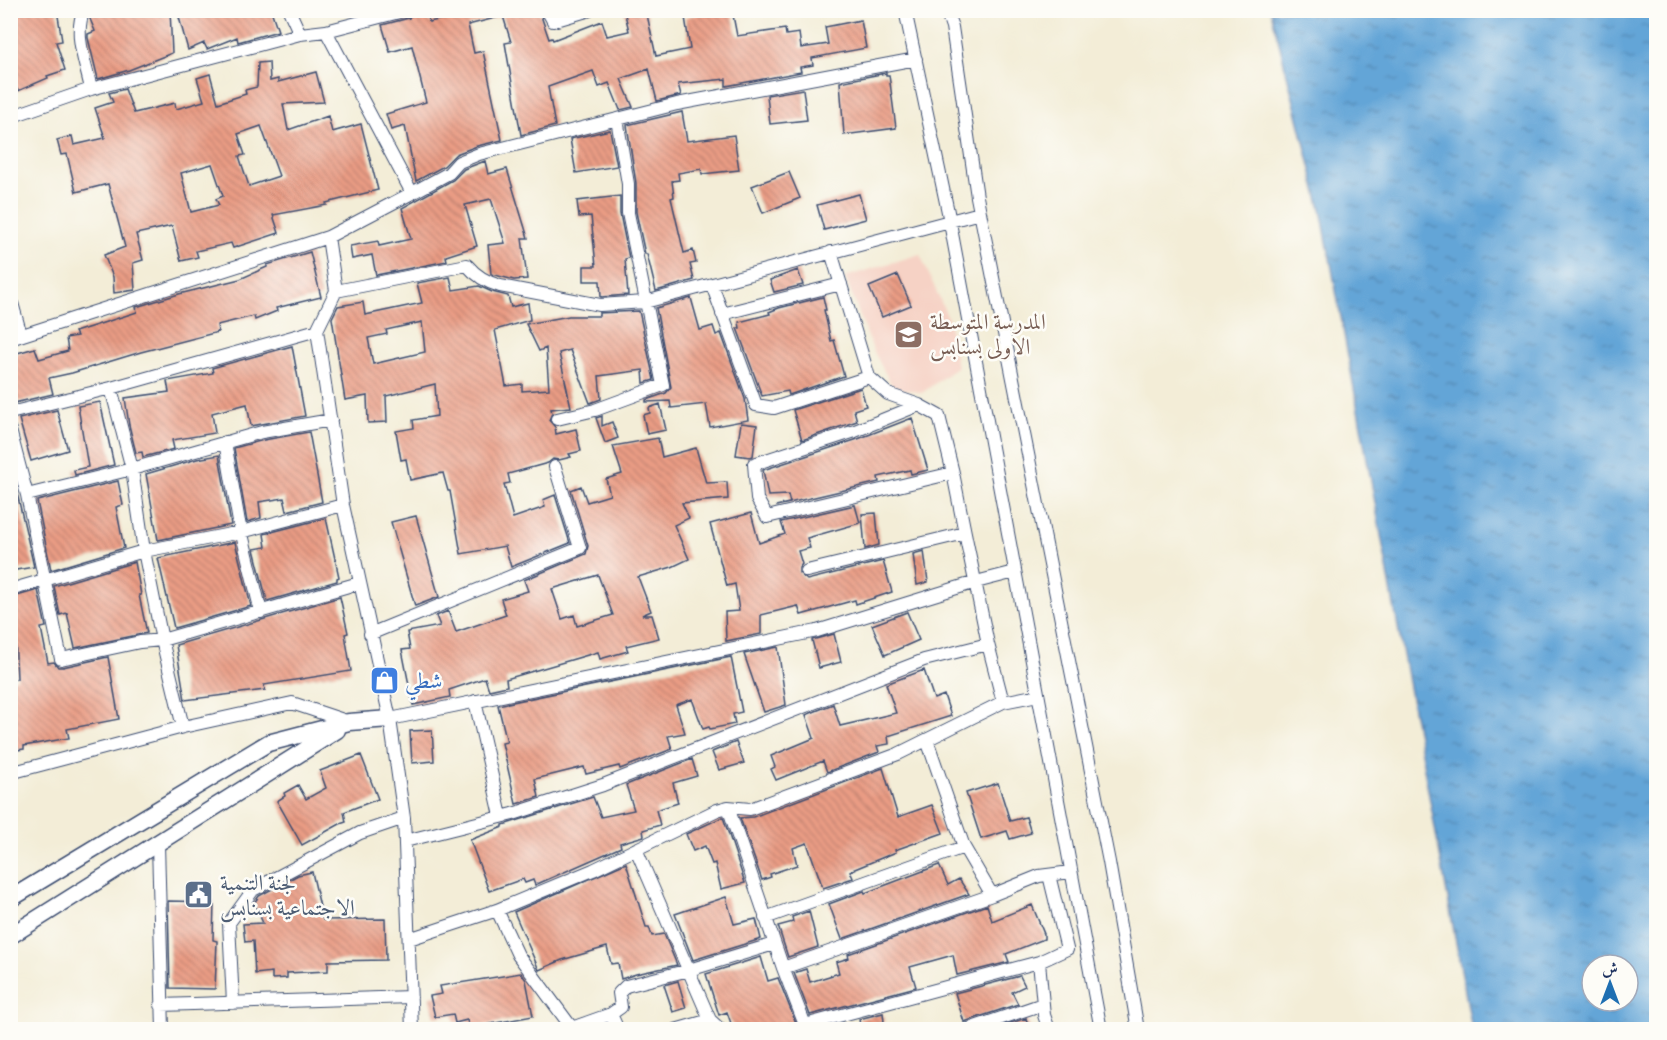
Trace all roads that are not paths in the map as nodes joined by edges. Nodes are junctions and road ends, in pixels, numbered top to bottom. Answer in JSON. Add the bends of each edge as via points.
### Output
{"nodes":[{"id":1,"x":84,"y":10,"type":"edge"},
{"id":2,"x":289,"y":10,"type":"edge"},
{"id":3,"x":407,"y":10,"type":"edge"},
{"id":4,"x":547,"y":10,"type":"edge"},
{"id":5,"x":590,"y":10,"type":"edge"},
{"id":6,"x":905,"y":10,"type":"edge"},
{"id":7,"x":946,"y":10,"type":"edge"},
{"id":8,"x":326,"y":31,"type":"junction"},
{"id":9,"x":300,"y":34,"type":"junction"},
{"id":10,"x":916,"y":59,"type":"junction"},
{"id":11,"x":91,"y":89,"type":"junction"},
{"id":12,"x":10,"y":117,"type":"edge"},
{"id":13,"x":617,"y":118,"type":"junction"},
{"id":14,"x":412,"y":193,"type":"junction"},
{"id":15,"x":980,"y":213,"type":"junction"},
{"id":16,"x":950,"y":221,"type":"junction"},
{"id":17,"x":328,"y":237,"type":"junction"},
{"id":18,"x":831,"y":252,"type":"junction"},
{"id":19,"x":840,"y":284,"type":"junction"},
{"id":20,"x":712,"y":285,"type":"junction"},
{"id":21,"x":336,"y":291,"type":"junction"},
{"id":22,"x":10,"y":296,"type":"edge"},
{"id":23,"x":645,"y":302,"type":"junction"},
{"id":24,"x":722,"y":315,"type":"junction"},
{"id":25,"x":317,"y":330,"type":"junction"},
{"id":26,"x":16,"y":337,"type":"edge"},
{"id":27,"x":868,"y":377,"type":"junction"},
{"id":28,"x":111,"y":388,"type":"junction"},
{"id":29,"x":919,"y":405,"type":"junction"},
{"id":30,"x":10,"y":413,"type":"edge"},
{"id":31,"x":557,"y":419,"type":"dead end"},
{"id":32,"x":332,"y":420,"type":"junction"},
{"id":33,"x":10,"y":430,"type":"edge"},
{"id":34,"x":225,"y":442,"type":"junction"},
{"id":35,"x":555,"y":467,"type":"dead end"},
{"id":36,"x":132,"y":470,"type":"junction"},
{"id":37,"x":953,"y":473,"type":"junction"},
{"id":38,"x":27,"y":495,"type":"junction"},
{"id":39,"x":343,"y":505,"type":"junction"},
{"id":40,"x":241,"y":532,"type":"junction"},
{"id":41,"x":965,"y":534,"type":"junction"},
{"id":42,"x":144,"y":551,"type":"junction"},
{"id":43,"x":807,"y":571,"type":"dead end"},
{"id":44,"x":1015,"y":572,"type":"junction"},
{"id":45,"x":45,"y":580,"type":"junction"},
{"id":46,"x":976,"y":582,"type":"junction"},
{"id":47,"x":360,"y":583,"type":"junction"},
{"id":48,"x":10,"y":590,"type":"edge"},
{"id":49,"x":261,"y":612,"type":"junction"},
{"id":50,"x":370,"y":634,"type":"junction"},
{"id":51,"x":162,"y":640,"type":"junction"},
{"id":52,"x":987,"y":644,"type":"junction"},
{"id":53,"x":1038,"y":695,"type":"junction"},
{"id":54,"x":475,"y":701,"type":"junction"},
{"id":55,"x":1003,"y":702,"type":"junction"},
{"id":56,"x":390,"y":719,"type":"junction"},
{"id":57,"x":349,"y":722,"type":"junction"},
{"id":58,"x":183,"y":727,"type":"junction"},
{"id":59,"x":927,"y":740,"type":"junction"},
{"id":60,"x":10,"y":773,"type":"edge"},
{"id":61,"x":728,"y":807,"type":"junction"},
{"id":62,"x":501,"y":816,"type":"junction"},
{"id":63,"x":404,"y":818,"type":"junction"},
{"id":64,"x":405,"y":841,"type":"junction"},
{"id":65,"x":158,"y":844,"type":"junction"},
{"id":66,"x":964,"y":847,"type":"junction"},
{"id":67,"x":636,"y":849,"type":"junction"},
{"id":68,"x":1071,"y":872,"type":"junction"},
{"id":69,"x":1049,"y":875,"type":"junction"},
{"id":70,"x":992,"y":895,"type":"junction"},
{"id":71,"x":10,"y":899,"type":"edge"},
{"id":72,"x":497,"y":910,"type":"junction"},
{"id":73,"x":765,"y":918,"type":"junction"},
{"id":74,"x":10,"y":936,"type":"edge"},
{"id":75,"x":409,"y":939,"type":"junction"},
{"id":76,"x":774,"y":944,"type":"junction"},
{"id":77,"x":1039,"y":962,"type":"junction"},
{"id":78,"x":783,"y":968,"type":"junction"},
{"id":79,"x":689,"y":970,"type":"junction"},
{"id":80,"x":411,"y":997,"type":"junction"},
{"id":81,"x":233,"y":1003,"type":"junction"},
{"id":82,"x":1043,"y":1004,"type":"junction"},
{"id":83,"x":161,"y":1005,"type":"junction"},
{"id":84,"x":611,"y":1014,"type":"junction"},
{"id":85,"x":710,"y":1020,"type":"junction"},
{"id":86,"x":569,"y":1028,"type":"edge"},
{"id":87,"x":806,"y":1028,"type":"edge"},
{"id":88,"x":163,"y":1029,"type":"edge"},
{"id":89,"x":412,"y":1029,"type":"edge"},
{"id":90,"x":618,"y":1029,"type":"edge"},
{"id":91,"x":675,"y":1029,"type":"edge"},
{"id":92,"x":721,"y":1029,"type":"edge"},
{"id":93,"x":966,"y":1029,"type":"edge"},
{"id":94,"x":1049,"y":1029,"type":"edge"},
{"id":95,"x":1101,"y":1029,"type":"edge"},
{"id":96,"x":1138,"y":1029,"type":"edge"}],
"edges":[{"from":1,"to":11,"type":"street","via":[[80,34]]},
{"from":2,"to":9,"type":"street"},
{"from":3,"to":8,"type":"street"},
{"from":4,"to":5,"type":"street","via":[[553,21]]},
{"from":6,"to":10,"type":"street"},
{"from":7,"to":15,"type":"street","via":[[952,27]]},
{"from":8,"to":9,"type":"street"},
{"from":8,"to":14,"type":"street"},
{"from":9,"to":11,"type":"street"},
{"from":10,"to":13,"type":"street"},
{"from":10,"to":16,"type":"street"},
{"from":11,"to":12,"type":"street"},
{"from":13,"to":14,"type":"street","via":[[479,154],[459,162],[449,173]]},
{"from":13,"to":23,"type":"street","via":[[628,184],[628,213]]},
{"from":14,"to":17,"type":"street"},
{"from":15,"to":16,"type":"street"},
{"from":15,"to":96,"type":"street"},
{"from":16,"to":18,"type":"street"},
{"from":16,"to":44,"type":"street"},
{"from":17,"to":21,"type":"street"},
{"from":17,"to":26,"type":"street"},
{"from":18,"to":19,"type":"street"},
{"from":18,"to":20,"type":"street"},
{"from":19,"to":24,"type":"street"},
{"from":19,"to":27,"type":"street"},
{"from":20,"to":23,"type":"street"},
{"from":20,"to":24,"type":"street"},
{"from":21,"to":23,"type":"street","via":[[466,265],[474,274],[500,286],[600,305]]},
{"from":21,"to":25,"type":"street"},
{"from":22,"to":26,"type":"street"},
{"from":23,"to":31,"type":"street","via":[[663,385],[596,410]]},
{"from":24,"to":27,"type":"street","via":[[756,405],[774,408]]},
{"from":25,"to":28,"type":"street"},
{"from":25,"to":32,"type":"street"},
{"from":27,"to":29,"type":"street","via":[[888,394]]},
{"from":28,"to":30,"type":"street"},
{"from":28,"to":36,"type":"street"},
{"from":29,"to":37,"type":"street","via":[[939,416]]},
{"from":29,"to":37,"type":"street","via":[[754,464],[757,499],[767,517]]},
{"from":32,"to":34,"type":"street"},
{"from":32,"to":39,"type":"street"},
{"from":33,"to":38,"type":"street"},
{"from":34,"to":36,"type":"street"},
{"from":34,"to":40,"type":"street"},
{"from":35,"to":50,"type":"street","via":[[580,548]]},
{"from":36,"to":38,"type":"street"},
{"from":36,"to":42,"type":"street"},
{"from":37,"to":41,"type":"street"},
{"from":38,"to":45,"type":"street"},
{"from":39,"to":40,"type":"street"},
{"from":39,"to":47,"type":"street"},
{"from":40,"to":42,"type":"street"},
{"from":40,"to":49,"type":"street"},
{"from":41,"to":43,"type":"street"},
{"from":41,"to":46,"type":"street"},
{"from":42,"to":45,"type":"street"},
{"from":42,"to":51,"type":"street"},
{"from":44,"to":46,"type":"street"},
{"from":44,"to":53,"type":"street"},
{"from":45,"to":48,"type":"street"},
{"from":45,"to":51,"type":"street","via":[[61,658]]},
{"from":46,"to":52,"type":"street"},
{"from":46,"to":54,"type":"street","via":[[817,631]]},
{"from":47,"to":49,"type":"street"},
{"from":47,"to":50,"type":"street"},
{"from":49,"to":51,"type":"street"},
{"from":50,"to":56,"type":"street"},
{"from":51,"to":58,"type":"street"},
{"from":52,"to":55,"type":"street"},
{"from":52,"to":62,"type":"street","via":[[924,660],[603,785]]},
{"from":53,"to":55,"type":"street"},
{"from":53,"to":68,"type":"street"},
{"from":54,"to":56,"type":"street"},
{"from":54,"to":62,"type":"street"},
{"from":55,"to":59,"type":"street"},
{"from":56,"to":57,"type":"street"},
{"from":56,"to":63,"type":"street"},
{"from":57,"to":58,"type":"street","via":[[292,703]]},
{"from":57,"to":65,"type":"street"},
{"from":57,"to":71,"type":"street","via":[[268,743]]},
{"from":58,"to":60,"type":"street"},
{"from":59,"to":61,"type":"street","via":[[750,809]]},
{"from":59,"to":66,"type":"street"},
{"from":61,"to":67,"type":"street"},
{"from":61,"to":73,"type":"street"},
{"from":62,"to":64,"type":"street"},
{"from":63,"to":64,"type":"street"},
{"from":63,"to":81,"type":"street","via":[[360,833],[253,890],[228,923]]},
{"from":64,"to":75,"type":"street"},
{"from":65,"to":74,"type":"street"},
{"from":65,"to":83,"type":"street"},
{"from":66,"to":70,"type":"street"},
{"from":66,"to":73,"type":"street"},
{"from":67,"to":72,"type":"street"},
{"from":67,"to":79,"type":"street"},
{"from":68,"to":69,"type":"street"},
{"from":68,"to":95,"type":"street"},
{"from":69,"to":70,"type":"street"},
{"from":69,"to":77,"type":"street","via":[[1067,949]]},
{"from":70,"to":78,"type":"street"},
{"from":72,"to":75,"type":"street"},
{"from":72,"to":86,"type":"street","via":[[518,955]]},
{"from":73,"to":76,"type":"street"},
{"from":75,"to":80,"type":"street"},
{"from":76,"to":78,"type":"street"},
{"from":76,"to":79,"type":"street"},
{"from":77,"to":82,"type":"street"},
{"from":77,"to":87,"type":"street"},
{"from":78,"to":87,"type":"street"},
{"from":79,"to":84,"type":"street","via":[[626,986],[619,993],[621,1007]]},
{"from":79,"to":85,"type":"street"},
{"from":80,"to":81,"type":"street"},
{"from":80,"to":89,"type":"street"},
{"from":81,"to":83,"type":"street"},
{"from":82,"to":93,"type":"street"},
{"from":82,"to":94,"type":"street"},
{"from":83,"to":88,"type":"street"},
{"from":84,"to":86,"type":"street"},
{"from":84,"to":90,"type":"street"},
{"from":85,"to":91,"type":"street"},
{"from":85,"to":92,"type":"street"}]}
